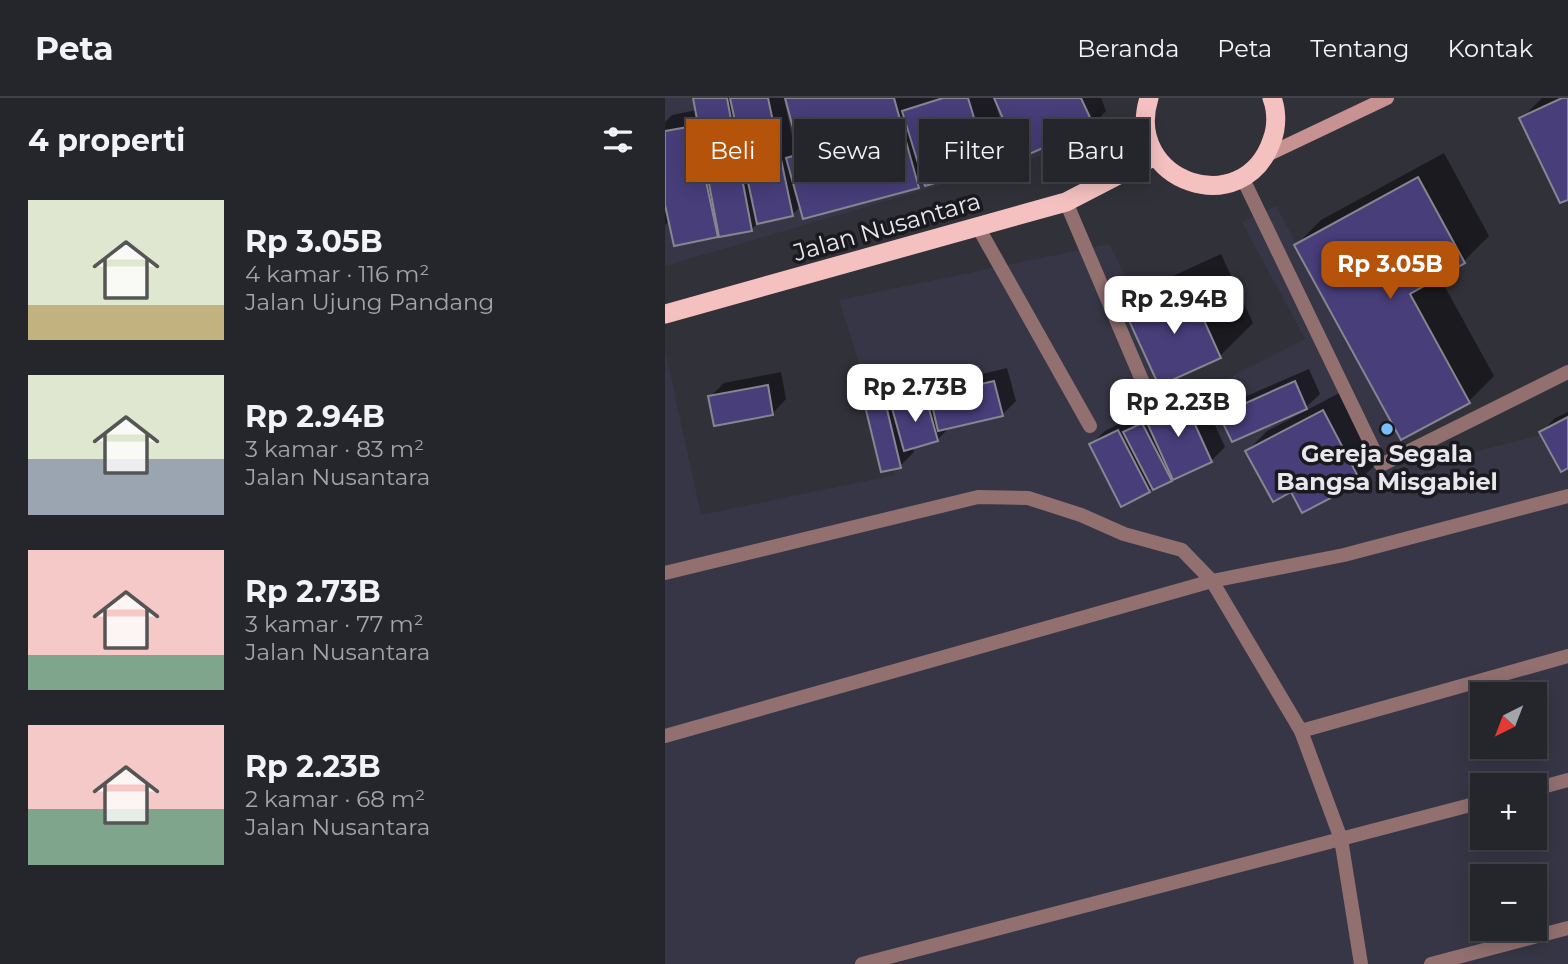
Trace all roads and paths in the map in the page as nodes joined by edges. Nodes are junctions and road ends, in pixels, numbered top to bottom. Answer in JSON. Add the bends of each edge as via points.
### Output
{"nodes":[{"id":1,"x":1149,"y":98,"type":"edge"},
{"id":2,"x":1272,"y":98,"type":"edge"},
{"id":3,"x":1387,"y":98,"type":"edge"},
{"id":4,"x":1267,"y":155,"type":"junction"},
{"id":5,"x":1155,"y":156,"type":"junction"},
{"id":6,"x":1243,"y":178,"type":"junction"},
{"id":7,"x":1066,"y":202,"type":"junction"},
{"id":8,"x":978,"y":227,"type":"junction"},
{"id":9,"x":665,"y":314,"type":"edge"},
{"id":10,"x":1568,"y":372,"type":"edge"},
{"id":11,"x":1150,"y":399,"type":"dead end"},
{"id":12,"x":1090,"y":426,"type":"dead end"},
{"id":13,"x":1568,"y":496,"type":"edge"},
{"id":14,"x":665,"y":573,"type":"edge"},
{"id":15,"x":1212,"y":581,"type":"junction"},
{"id":16,"x":1568,"y":656,"type":"edge"},
{"id":17,"x":1301,"y":731,"type":"junction"},
{"id":18,"x":665,"y":736,"type":"edge"},
{"id":19,"x":1568,"y":780,"type":"edge"},
{"id":20,"x":1547,"y":786,"type":"edge"},
{"id":21,"x":1470,"y":805,"type":"edge"},
{"id":22,"x":1341,"y":839,"type":"junction"},
{"id":23,"x":1568,"y":928,"type":"edge"},
{"id":24,"x":862,"y":964,"type":"edge"},
{"id":25,"x":1361,"y":964,"type":"edge"},
{"id":26,"x":1431,"y":964,"type":"edge"}],
"edges":[{"from":1,"to":5,"type":"highway","via":[[1146,134]]},
{"from":2,"to":4,"type":"highway","via":[[1276,129]]},
{"from":3,"to":4,"type":"main road"},
{"from":4,"to":6,"type":"highway"},
{"from":5,"to":6,"type":"highway","via":[[1169,172],[1188,181],[1210,186]]},
{"from":5,"to":7,"type":"highway","name":"Jalan Nusantara"},
{"from":6,"to":10,"type":"lane","via":[[1381,465]]},
{"from":7,"to":8,"type":"highway","name":"Jalan Nusantara"},
{"from":7,"to":11,"type":"lane"},
{"from":8,"to":9,"type":"highway","name":"Jalan Nusantara"},
{"from":8,"to":12,"type":"lane"},
{"from":13,"to":15,"type":"lane","via":[[1344,555]]},
{"from":14,"to":15,"type":"lane","via":[[978,497],[1028,498],[1182,550]]},
{"from":15,"to":17,"type":"lane"},
{"from":15,"to":18,"type":"lane"},
{"from":16,"to":17,"type":"lane"},
{"from":17,"to":22,"type":"lane"},
{"from":19,"to":20,"type":"lane"},
{"from":21,"to":22,"type":"lane"},
{"from":22,"to":24,"type":"lane"},
{"from":22,"to":25,"type":"lane"},
{"from":23,"to":26,"type":"lane"}]}
